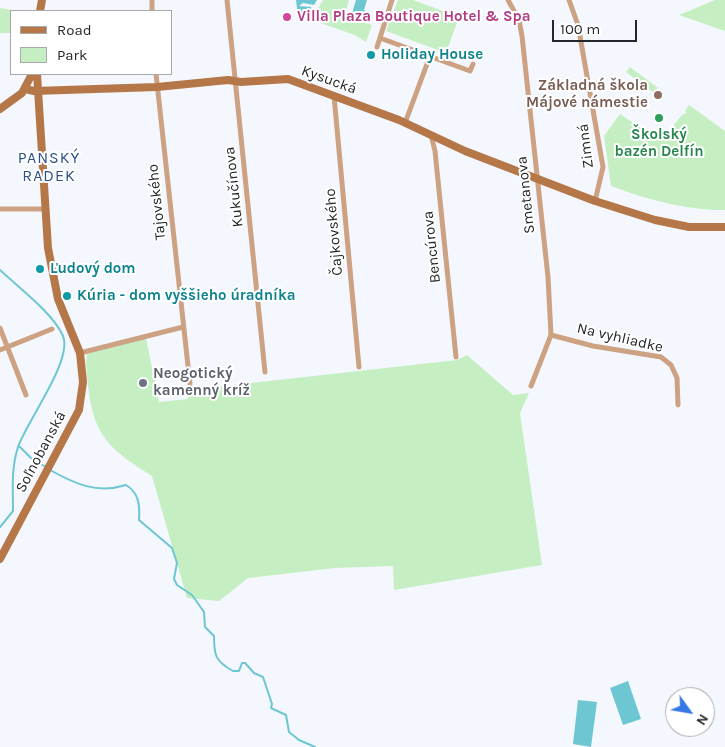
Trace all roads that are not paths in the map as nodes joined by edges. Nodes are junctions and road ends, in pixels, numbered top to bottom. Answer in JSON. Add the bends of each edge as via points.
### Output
{"nodes":[{"id":1,"x":227,"y":0,"type":"edge"},
{"id":2,"x":392,"y":0,"type":"edge"},
{"id":3,"x":508,"y":0,"type":"edge"},
{"id":4,"x":569,"y":0,"type":"edge"},
{"id":5,"x":380,"y":38,"type":"junction"},
{"id":6,"x":377,"y":47,"type":"dead end"},
{"id":7,"x":430,"y":56,"type":"junction"},
{"id":8,"x":473,"y":64,"type":"dead end"},
{"id":9,"x":32,"y":75,"type":"edge"},
{"id":10,"x":37,"y":75,"type":"edge"},
{"id":11,"x":156,"y":75,"type":"edge"},
{"id":12,"x":235,"y":80,"type":"junction"},
{"id":13,"x":26,"y":86,"type":"junction"},
{"id":14,"x":157,"y":87,"type":"junction"},
{"id":15,"x":39,"y":90,"type":"junction"},
{"id":16,"x":334,"y":96,"type":"junction"},
{"id":17,"x":0,"y":109,"type":"edge"},
{"id":18,"x":405,"y":123,"type":"junction"},
{"id":19,"x":431,"y":135,"type":"junction"},
{"id":20,"x":536,"y":178,"type":"junction"},
{"id":21,"x":595,"y":201,"type":"junction"},
{"id":22,"x":0,"y":209,"type":"edge"},
{"id":23,"x":46,"y":209,"type":"junction"},
{"id":24,"x":725,"y":227,"type":"edge"},
{"id":25,"x":183,"y":327,"type":"junction"},
{"id":26,"x":0,"y":328,"type":"edge"},
{"id":27,"x":52,"y":329,"type":"dead end"},
{"id":28,"x":550,"y":335,"type":"junction"},
{"id":29,"x":8,"y":347,"type":"junction"},
{"id":30,"x":0,"y":350,"type":"edge"},
{"id":31,"x":80,"y":353,"type":"junction"},
{"id":32,"x":456,"y":357,"type":"dead end"},
{"id":33,"x":359,"y":367,"type":"dead end"},
{"id":34,"x":265,"y":372,"type":"dead end"},
{"id":35,"x":190,"y":384,"type":"dead end"},
{"id":36,"x":531,"y":386,"type":"dead end"},
{"id":37,"x":26,"y":395,"type":"dead end"},
{"id":38,"x":678,"y":405,"type":"dead end"},
{"id":39,"x":0,"y":559,"type":"edge"}],
"edges":[{"from":1,"to":12,"type":"street","name":"Kukučínova"},
{"from":2,"to":5,"type":"street"},
{"from":3,"to":20,"type":"street","name":"Smetanova","via":[[519,20],[522,36]]},
{"from":4,"to":21,"type":"street","name":"Zimná","via":[[578,25],[603,167]]},
{"from":5,"to":6,"type":"street"},
{"from":5,"to":7,"type":"street"},
{"from":7,"to":8,"type":"street","via":[[470,71]]},
{"from":7,"to":18,"type":"street"},
{"from":9,"to":13,"type":"street"},
{"from":10,"to":15,"type":"street","name":"Soľnobanská"},
{"from":11,"to":14,"type":"street","name":"Tajovského"},
{"from":12,"to":14,"type":"street","name":"Kysucká"},
{"from":12,"to":16,"type":"street","name":"Kysucká","via":[[284,78]]},
{"from":12,"to":34,"type":"street","name":"Kukučínova"},
{"from":13,"to":15,"type":"street"},
{"from":13,"to":17,"type":"street","via":[[13,101]]},
{"from":14,"to":15,"type":"street","name":"Kysucká"},
{"from":14,"to":25,"type":"street","name":"Tajovského"},
{"from":15,"to":23,"type":"street","name":"Soľnobanská"},
{"from":16,"to":18,"type":"street","name":"Kysucká"},
{"from":16,"to":33,"type":"street","name":"Čajkovského"},
{"from":18,"to":19,"type":"street","name":"Kysucká"},
{"from":19,"to":20,"type":"street","name":"Kysucká"},
{"from":19,"to":32,"type":"street","name":"Bencúrova"},
{"from":20,"to":21,"type":"street","name":"Kysucká"},
{"from":20,"to":28,"type":"street","name":"Smetanova","via":[[548,278]]},
{"from":21,"to":24,"type":"street","name":"Kysucká","via":[[689,227]]},
{"from":22,"to":23,"type":"street"},
{"from":23,"to":31,"type":"street","name":"Soľnobanská","via":[[48,248],[58,299]]},
{"from":25,"to":31,"type":"street"},
{"from":25,"to":35,"type":"street","name":"Tajovského"},
{"from":26,"to":29,"type":"street"},
{"from":27,"to":29,"type":"street"},
{"from":28,"to":36,"type":"street","name":"Smetanova"},
{"from":28,"to":38,"type":"street","name":"Na vyhliadke","via":[[661,357],[672,365]]},
{"from":29,"to":30,"type":"street"},
{"from":29,"to":37,"type":"street"},
{"from":31,"to":39,"type":"street","name":"Soľnobanská","via":[[83,382],[79,410]]}]}
